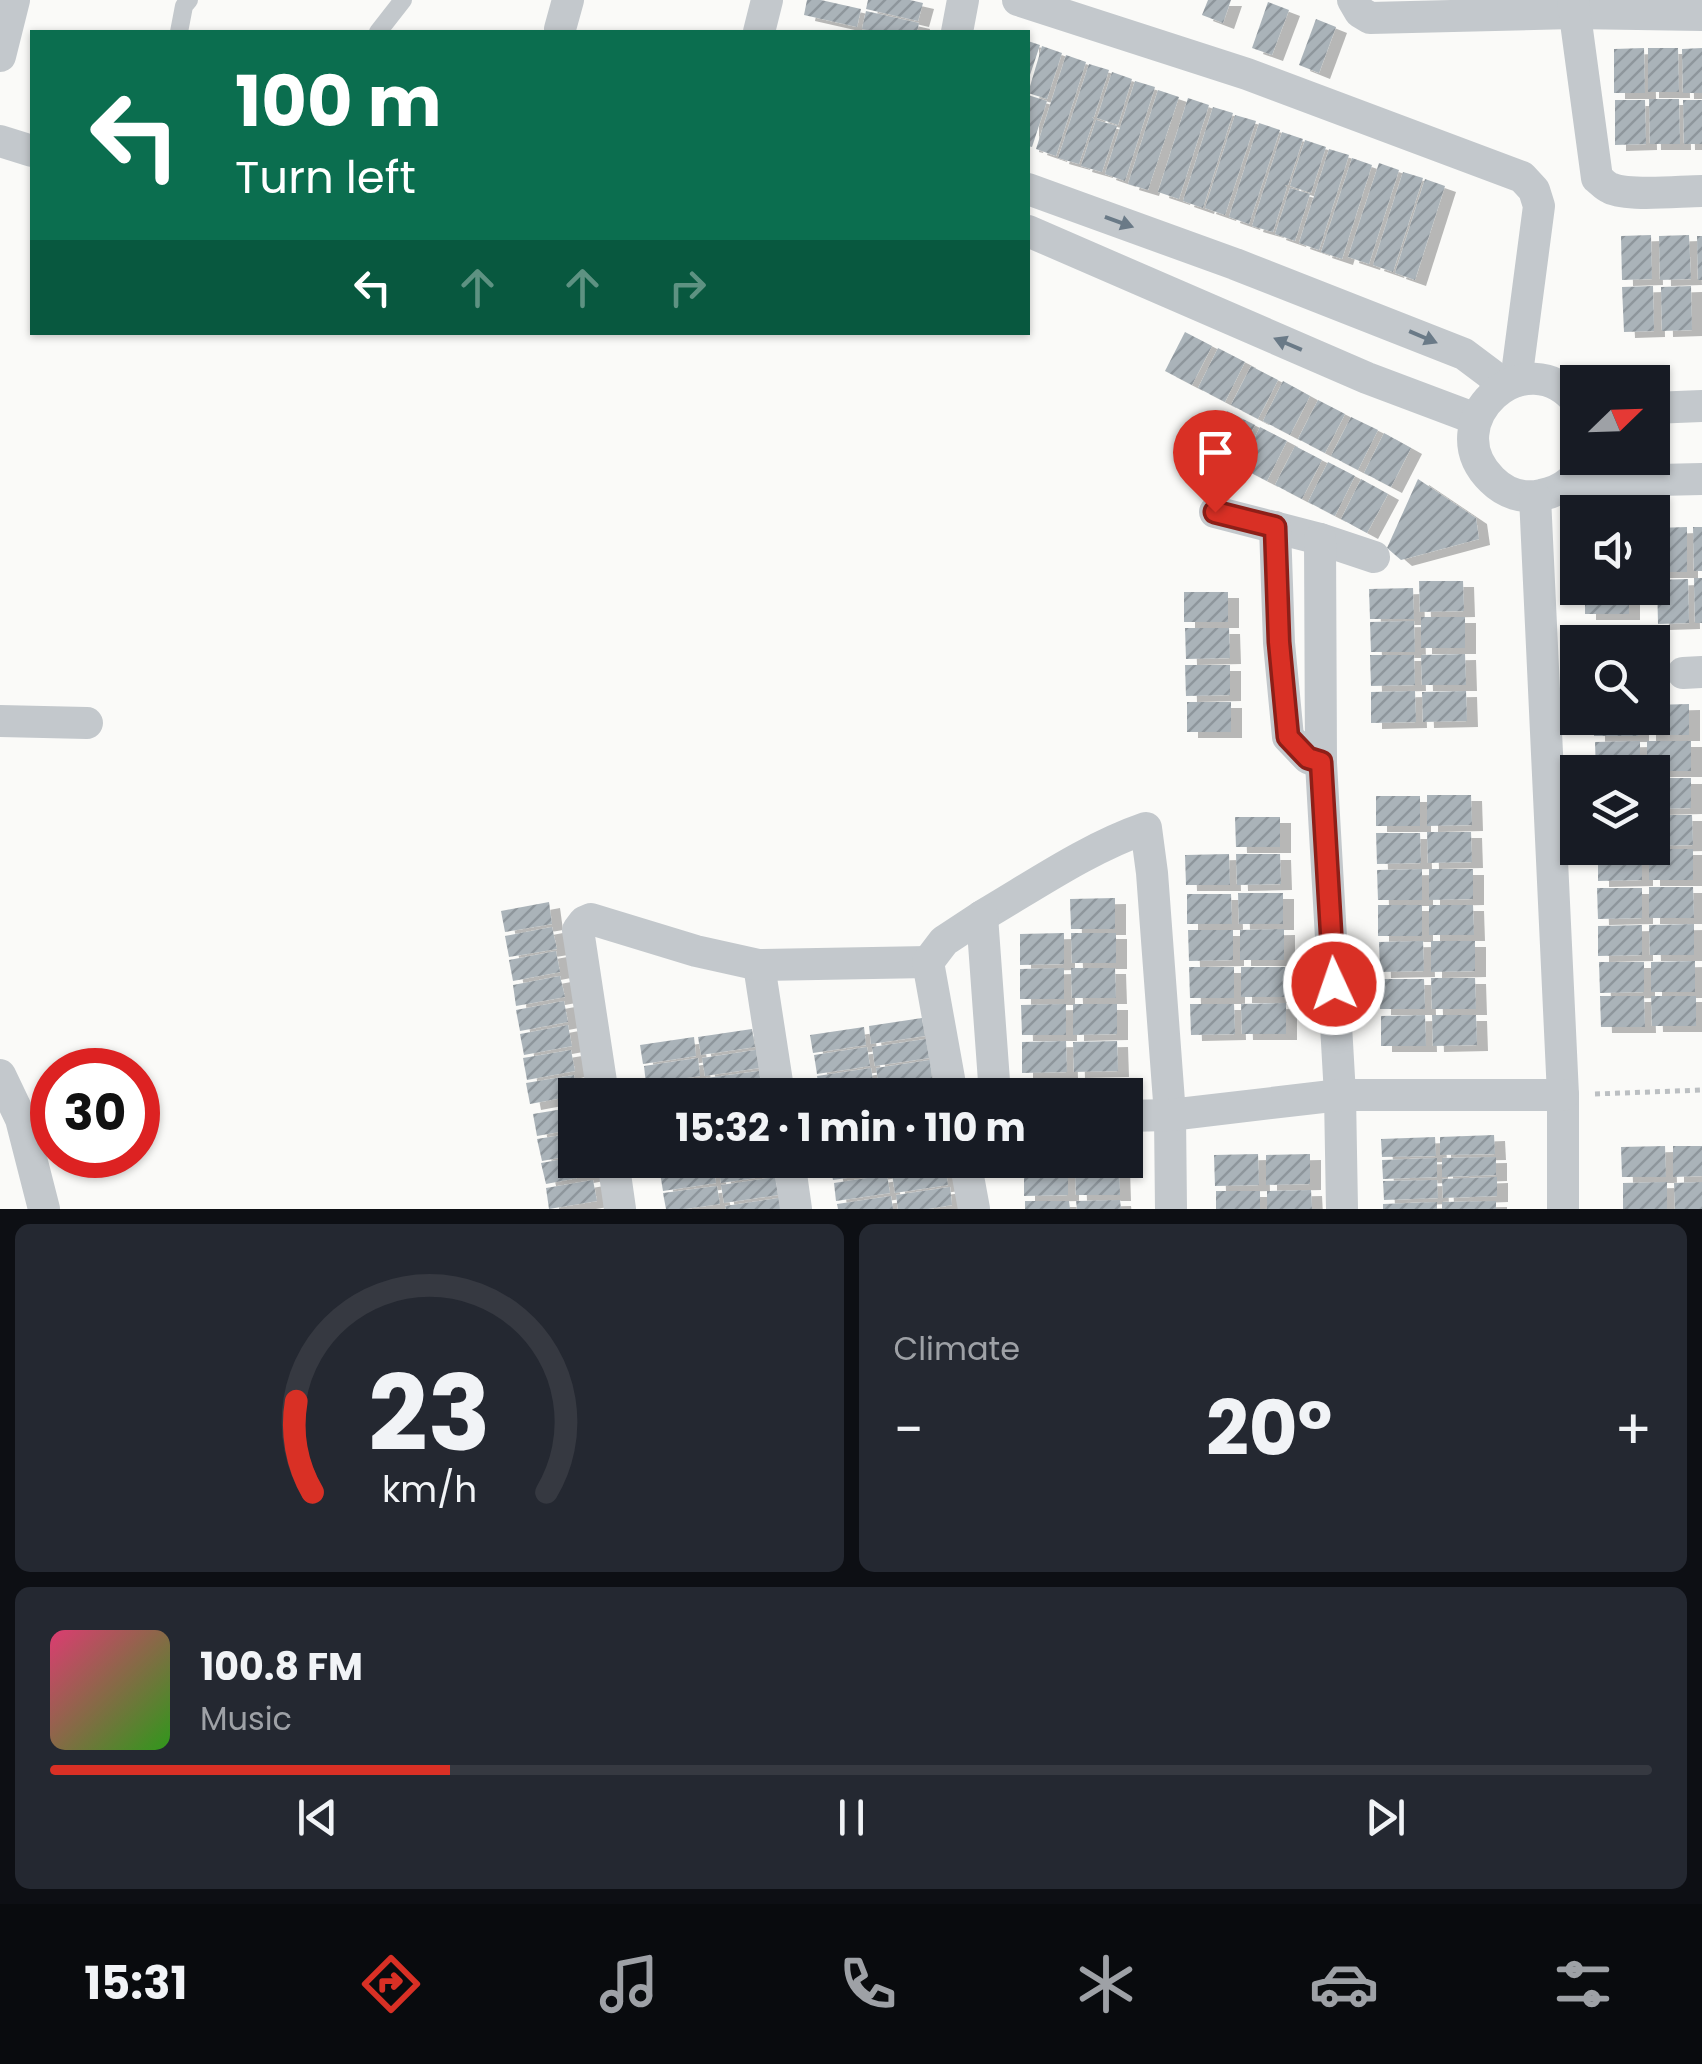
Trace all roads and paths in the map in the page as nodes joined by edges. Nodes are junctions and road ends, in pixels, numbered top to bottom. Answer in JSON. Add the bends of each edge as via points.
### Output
{"nodes":[{"id":1,"x":14,"y":0,"type":"edge"},
{"id":2,"x":189,"y":0,"type":"edge"},
{"id":3,"x":404,"y":0,"type":"edge"},
{"id":4,"x":767,"y":0,"type":"edge"},
{"id":5,"x":963,"y":0,"type":"edge"},
{"id":6,"x":1018,"y":0,"type":"edge"},
{"id":7,"x":1352,"y":0,"type":"edge"},
{"id":8,"x":1573,"y":7,"type":"edge"},
{"id":9,"x":1702,"y":15,"type":"edge"},
{"id":10,"x":179,"y":30,"type":"edge"},
{"id":11,"x":380,"y":30,"type":"edge"},
{"id":12,"x":760,"y":30,"type":"edge"},
{"id":13,"x":957,"y":30,"type":"edge"},
{"id":14,"x":0,"y":56,"type":"edge"},
{"id":15,"x":0,"y":142,"type":"edge"},
{"id":16,"x":30,"y":150,"type":"edge"},
{"id":17,"x":1030,"y":190,"type":"edge"},
{"id":18,"x":1702,"y":191,"type":"edge"},
{"id":19,"x":1030,"y":233,"type":"edge"},
{"id":20,"x":1508,"y":385,"type":"junction"},
{"id":21,"x":1560,"y":388,"type":"edge"},
{"id":22,"x":1702,"y":406,"type":"edge"},
{"id":23,"x":1670,"y":407,"type":"edge"},
{"id":24,"x":1476,"y":419,"type":"junction"},
{"id":25,"x":1573,"y":475,"type":"edge"},
{"id":26,"x":1647,"y":475,"type":"edge"},
{"id":27,"x":1702,"y":479,"type":"edge"},
{"id":28,"x":1535,"y":496,"type":"junction"},
{"id":29,"x":1215,"y":512,"type":"dead end"},
{"id":30,"x":1275,"y":527,"type":"junction"},
{"id":31,"x":1320,"y":539,"type":"junction"},
{"id":32,"x":1374,"y":557,"type":"dead end"},
{"id":33,"x":0,"y":721,"type":"edge"},
{"id":34,"x":86,"y":722,"type":"dead end"},
{"id":35,"x":1321,"y":762,"type":"junction"},
{"id":36,"x":982,"y":916,"type":"junction"},
{"id":37,"x":928,"y":962,"type":"junction"},
{"id":38,"x":759,"y":965,"type":"junction"},
{"id":39,"x":0,"y":1075,"type":"edge"},
{"id":40,"x":600,"y":1078,"type":"edge"},
{"id":41,"x":776,"y":1078,"type":"edge"},
{"id":42,"x":949,"y":1078,"type":"edge"},
{"id":43,"x":994,"y":1078,"type":"edge"},
{"id":44,"x":1702,"y":1090,"type":"edge"},
{"id":45,"x":1340,"y":1095,"type":"junction"},
{"id":46,"x":1563,"y":1095,"type":"junction"},
{"id":47,"x":1170,"y":1115,"type":"junction"},
{"id":48,"x":1143,"y":1116,"type":"edge"},
{"id":49,"x":616,"y":1178,"type":"edge"},
{"id":50,"x":792,"y":1178,"type":"edge"},
{"id":51,"x":968,"y":1178,"type":"edge"},
{"id":52,"x":44,"y":1209,"type":"edge"},
{"id":53,"x":620,"y":1209,"type":"edge"},
{"id":54,"x":796,"y":1209,"type":"edge"},
{"id":55,"x":974,"y":1209,"type":"edge"},
{"id":56,"x":1171,"y":1209,"type":"edge"},
{"id":57,"x":1342,"y":1209,"type":"edge"},
{"id":58,"x":1563,"y":1209,"type":"edge"}],
"edges":[{"from":1,"to":14,"type":"street"},
{"from":2,"to":10,"type":"lane"},
{"from":3,"to":11,"type":"lane"},
{"from":4,"to":12,"type":"street"},
{"from":5,"to":13,"type":"street"},
{"from":6,"to":20,"type":"street","via":[[1247,74],[1522,177],[1538,206]]},
{"from":7,"to":8,"type":"street","via":[[1370,18]]},
{"from":8,"to":9,"type":"street"},
{"from":8,"to":18,"type":"street","via":[[1597,178],[1614,190]]},
{"from":15,"to":16,"type":"street"},
{"from":17,"to":20,"type":"street","one_way":true,"via":[[1464,354]]},
{"from":24,"to":19,"type":"street","one_way":true},
{"from":20,"to":21,"type":"street","via":[[1532,379]]},
{"from":20,"to":24,"type":"street","via":[[1485,402]]},
{"from":22,"to":23,"type":"street"},
{"from":24,"to":28,"type":"street","via":[[1473,438],[1485,474],[1516,495]]},
{"from":25,"to":28,"type":"street","via":[[1554,492]]},
{"from":26,"to":27,"type":"street"},
{"from":28,"to":46,"type":"street"},
{"from":29,"to":30,"type":"street"},
{"from":30,"to":31,"type":"street"},
{"from":30,"to":35,"type":"street","via":[[1288,737]]},
{"from":31,"to":32,"type":"street"},
{"from":31,"to":35,"type":"street"},
{"from":33,"to":34,"type":"street"},
{"from":35,"to":45,"type":"street"},
{"from":36,"to":37,"type":"street","via":[[944,940]]},
{"from":36,"to":43,"type":"street"},
{"from":36,"to":47,"type":"street","via":[[1146,828]]},
{"from":37,"to":38,"type":"street"},
{"from":37,"to":42,"type":"street"},
{"from":38,"to":40,"type":"street","via":[[584,922],[578,930]]},
{"from":38,"to":41,"type":"street"},
{"from":39,"to":52,"type":"street","via":[[21,1119]]},
{"from":44,"to":46,"type":"path"},
{"from":45,"to":46,"type":"street"},
{"from":45,"to":47,"type":"street"},
{"from":45,"to":57,"type":"street"},
{"from":46,"to":58,"type":"street"},
{"from":47,"to":48,"type":"street"},
{"from":47,"to":56,"type":"street"},
{"from":49,"to":53,"type":"street"},
{"from":50,"to":54,"type":"street"},
{"from":51,"to":55,"type":"street"}]}
